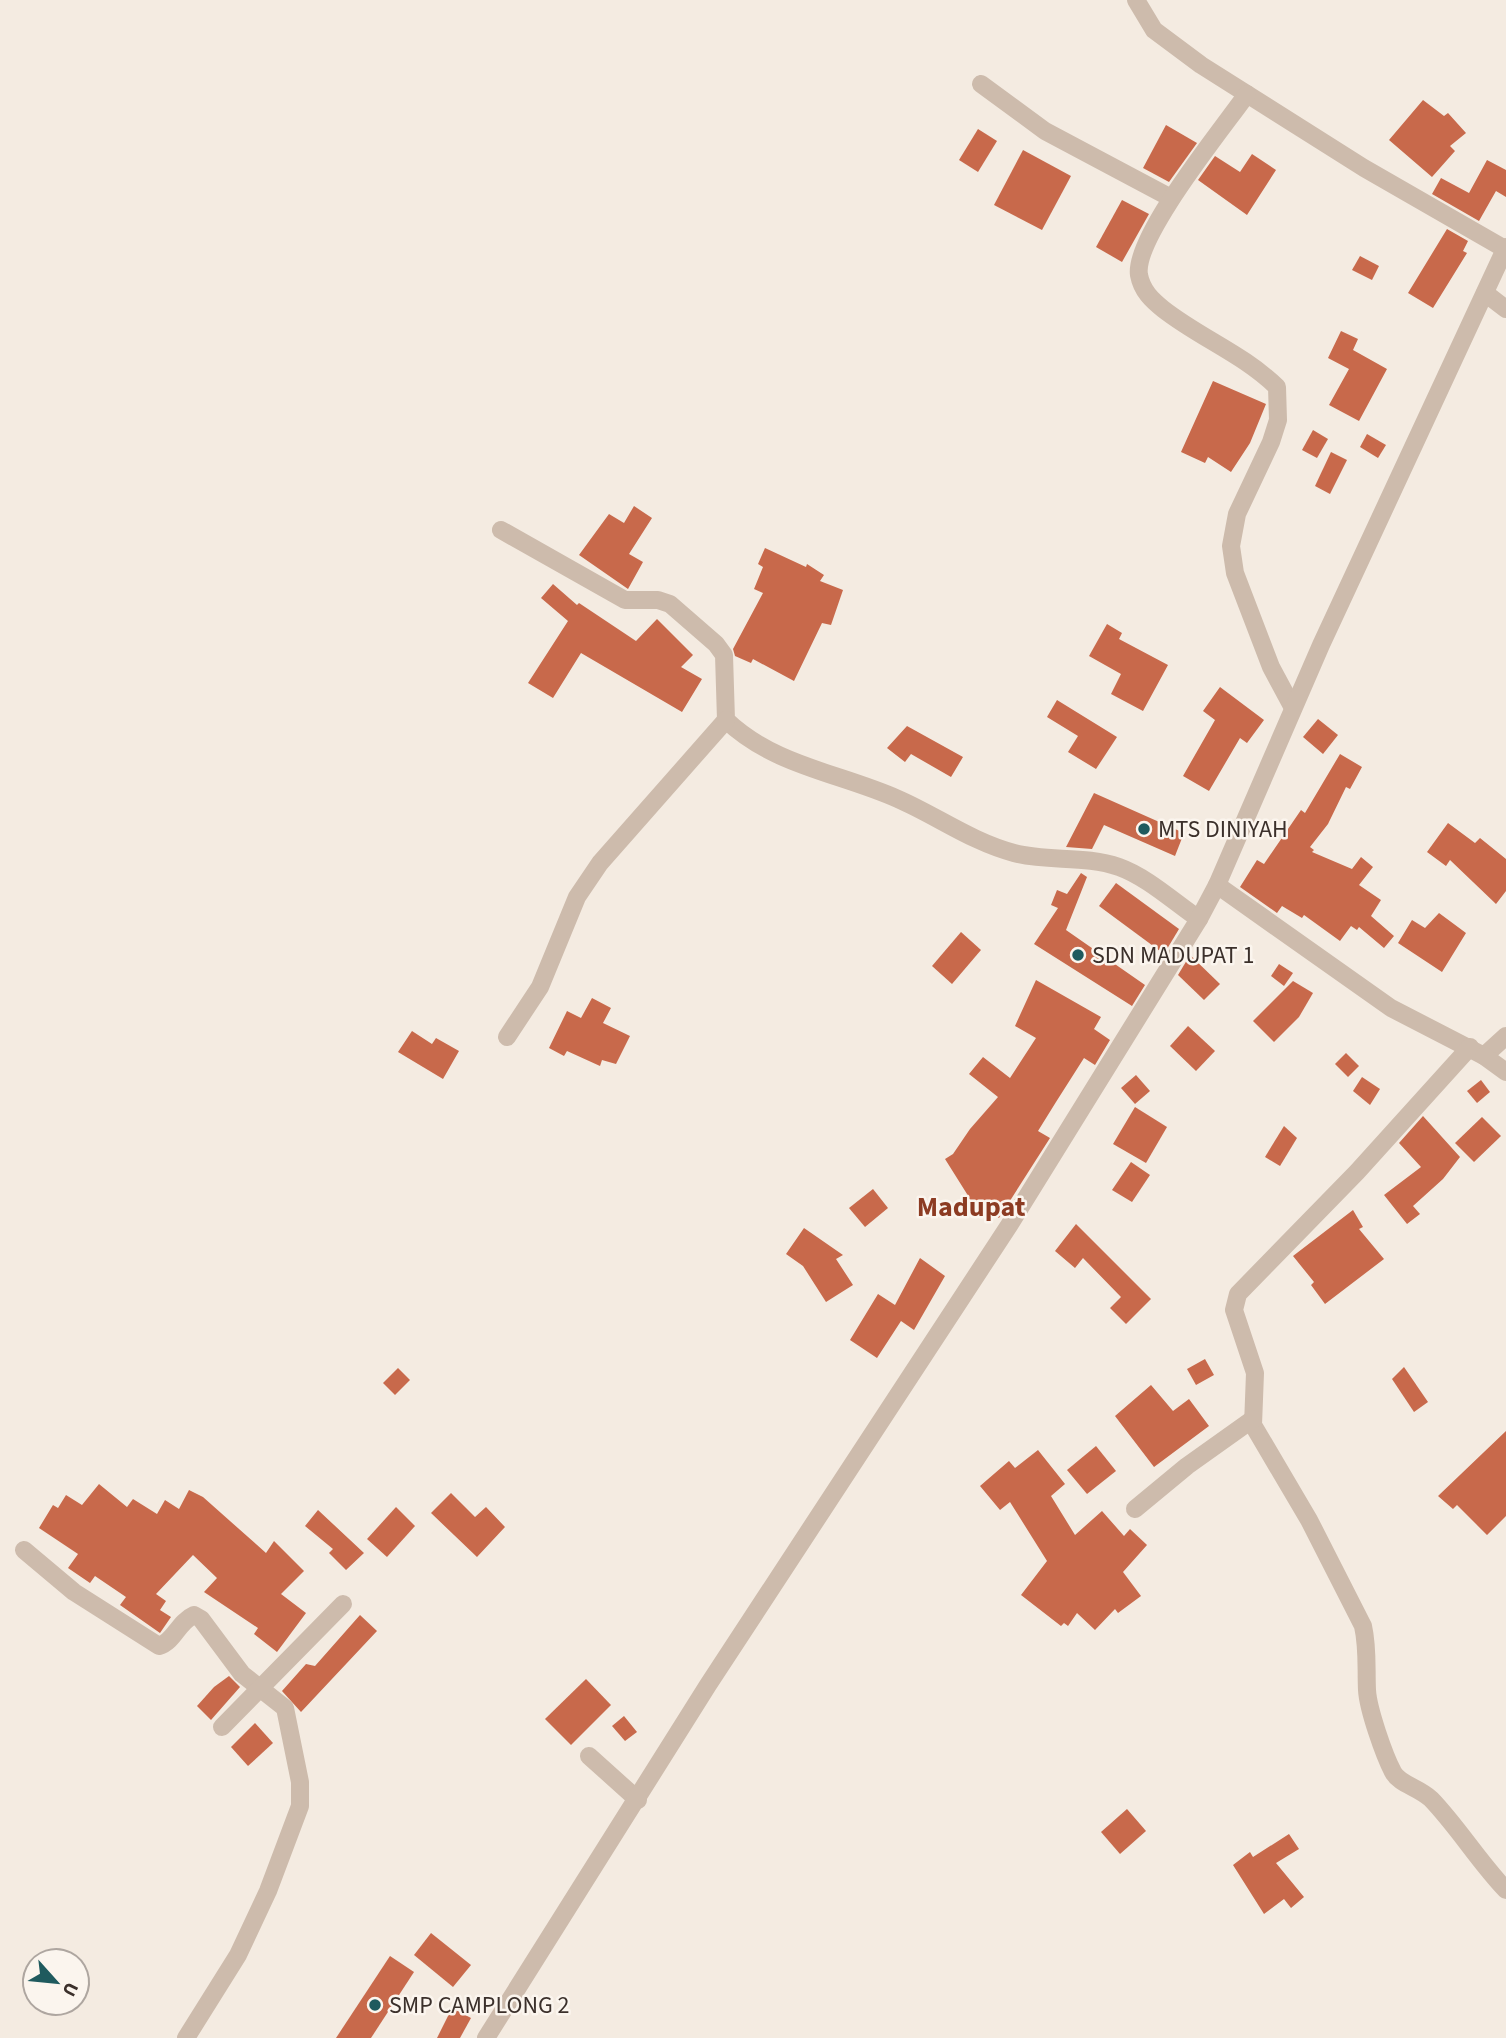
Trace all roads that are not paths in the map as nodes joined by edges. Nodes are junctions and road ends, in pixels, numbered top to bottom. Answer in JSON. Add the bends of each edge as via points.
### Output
{"nodes":[{"id":1,"x":1136,"y":0,"type":"edge"},
{"id":2,"x":981,"y":84,"type":"dead end"},
{"id":3,"x":1247,"y":94,"type":"junction"},
{"id":4,"x":1171,"y":198,"type":"junction"},
{"id":5,"x":1506,"y":248,"type":"edge"},
{"id":6,"x":1485,"y":293,"type":"junction"},
{"id":7,"x":1506,"y":309,"type":"edge"},
{"id":8,"x":501,"y":530,"type":"dead end"},
{"id":9,"x":1293,"y":708,"type":"junction"},
{"id":10,"x":726,"y":720,"type":"junction"},
{"id":11,"x":1217,"y":885,"type":"junction"},
{"id":12,"x":1199,"y":919,"type":"junction"},
{"id":13,"x":1506,"y":1036,"type":"edge"},
{"id":14,"x":507,"y":1037,"type":"dead end"},
{"id":15,"x":1477,"y":1052,"type":"junction"},
{"id":16,"x":1506,"y":1072,"type":"edge"},
{"id":17,"x":1253,"y":1419,"type":"junction"},
{"id":18,"x":1135,"y":1509,"type":"dead end"},
{"id":19,"x":24,"y":1550,"type":"dead end"},
{"id":20,"x":343,"y":1604,"type":"dead end"},
{"id":21,"x":262,"y":1689,"type":"junction"},
{"id":22,"x":222,"y":1727,"type":"dead end"},
{"id":23,"x":589,"y":1756,"type":"dead end"},
{"id":24,"x":638,"y":1800,"type":"junction"},
{"id":25,"x":1506,"y":1890,"type":"edge"},
{"id":26,"x":187,"y":2038,"type":"edge"},
{"id":27,"x":486,"y":2038,"type":"edge"}],
"edges":[{"from":1,"to":3,"type":"street","via":[[1154,30]]},
{"from":2,"to":4,"type":"street","via":[[1045,131]]},
{"from":3,"to":4,"type":"street"},
{"from":3,"to":5,"type":"street","via":[[1364,168]]},
{"from":4,"to":9,"type":"street","via":[[1141,255],[1144,292],[1164,310],[1259,369],[1277,387],[1278,420],[1237,513],[1231,546],[1235,573],[1271,667]]},
{"from":5,"to":6,"type":"street"},
{"from":6,"to":7,"type":"street"},
{"from":6,"to":9,"type":"street"},
{"from":8,"to":10,"type":"street","via":[[625,600],[658,600],[678,610],[724,655]]},
{"from":9,"to":11,"type":"street"},
{"from":10,"to":12,"type":"street","via":[[746,739],[778,756],[898,799],[983,842],[1016,853],[1100,861],[1122,868]]},
{"from":10,"to":14,"type":"street","via":[[600,863],[577,897],[540,987]]},
{"from":11,"to":12,"type":"street"},
{"from":11,"to":15,"type":"street","via":[[1391,1008]]},
{"from":12,"to":24,"type":"street","via":[[1010,1224],[828,1499]]},
{"from":13,"to":15,"type":"street"},
{"from":15,"to":16,"type":"street"},
{"from":15,"to":17,"type":"street","via":[[1238,1294],[1234,1310],[1255,1373]]},
{"from":17,"to":18,"type":"street"},
{"from":17,"to":25,"type":"street","via":[[1363,1626],[1367,1692],[1393,1773],[1404,1784],[1420,1788]]},
{"from":19,"to":21,"type":"street","via":[[74,1592],[159,1646],[166,1644],[186,1619],[194,1615],[201,1619],[242,1674]]},
{"from":20,"to":21,"type":"street"},
{"from":21,"to":22,"type":"street"},
{"from":21,"to":26,"type":"street","via":[[285,1708],[300,1782],[300,1806],[238,1955]]},
{"from":23,"to":24,"type":"street"},
{"from":24,"to":27,"type":"street"}]}
